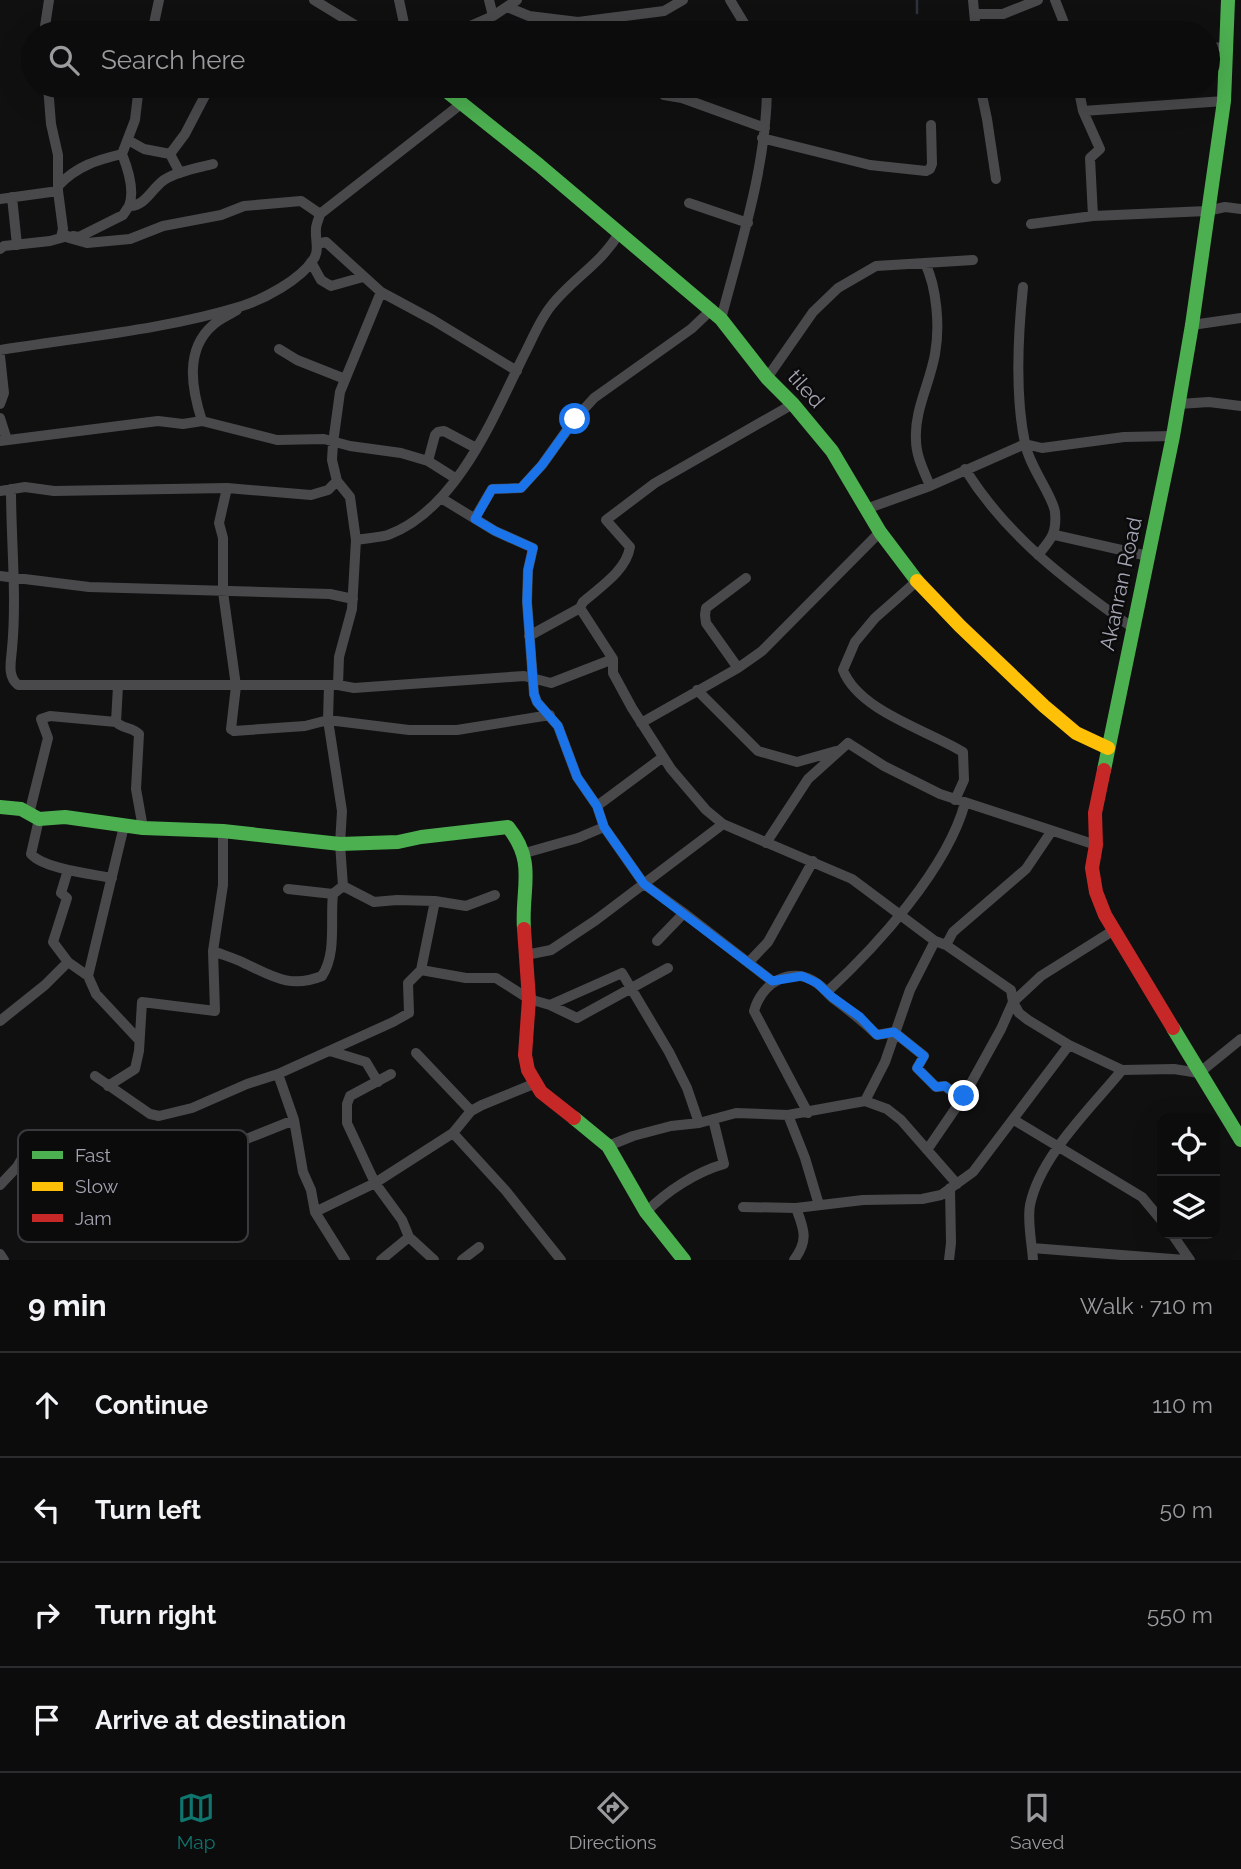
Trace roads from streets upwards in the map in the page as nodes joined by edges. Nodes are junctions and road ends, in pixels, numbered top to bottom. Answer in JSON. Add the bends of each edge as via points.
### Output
{"nodes":[{"id":1,"x":49,"y":0,"type":"edge"},
{"id":2,"x":159,"y":0,"type":"edge"},
{"id":3,"x":314,"y":0,"type":"edge"},
{"id":4,"x":399,"y":0,"type":"edge"},
{"id":5,"x":489,"y":0,"type":"edge"},
{"id":6,"x":517,"y":0,"type":"edge"},
{"id":7,"x":682,"y":0,"type":"edge"},
{"id":8,"x":730,"y":0,"type":"edge"},
{"id":9,"x":973,"y":0,"type":"edge"},
{"id":10,"x":1038,"y":0,"type":"edge"},
{"id":11,"x":1055,"y":0,"type":"edge"},
{"id":12,"x":1228,"y":0,"type":"edge"},
{"id":13,"x":507,"y":7,"type":"junction"},
{"id":14,"x":975,"y":14,"type":"junction"},
{"id":15,"x":493,"y":16,"type":"junction"},
{"id":16,"x":46,"y":21,"type":"edge"},
{"id":17,"x":155,"y":21,"type":"edge"},
{"id":18,"x":348,"y":21,"type":"edge"},
{"id":19,"x":403,"y":21,"type":"edge"},
{"id":20,"x":482,"y":21,"type":"edge"},
{"id":21,"x":570,"y":21,"type":"edge"},
{"id":22,"x":586,"y":21,"type":"edge"},
{"id":23,"x":743,"y":21,"type":"edge"},
{"id":24,"x":975,"y":21,"type":"edge"},
{"id":25,"x":1063,"y":21,"type":"edge"},
{"id":26,"x":1220,"y":47,"type":"edge"},
{"id":27,"x":1227,"y":47,"type":"junction"},
{"id":28,"x":49,"y":98,"type":"edge"},
{"id":29,"x":138,"y":98,"type":"edge"},
{"id":30,"x":205,"y":98,"type":"edge"},
{"id":31,"x":454,"y":98,"type":"edge"},
{"id":32,"x":682,"y":98,"type":"edge"},
{"id":33,"x":766,"y":98,"type":"edge"},
{"id":34,"x":983,"y":98,"type":"edge"},
{"id":35,"x":1080,"y":98,"type":"edge"},
{"id":36,"x":1224,"y":101,"type":"junction"},
{"id":37,"x":461,"y":104,"type":"junction"},
{"id":38,"x":1083,"y":111,"type":"junction"},
{"id":39,"x":931,"y":125,"type":"dead end"},
{"id":40,"x":764,"y":133,"type":"junction"},
{"id":41,"x":128,"y":140,"type":"junction"},
{"id":42,"x":170,"y":153,"type":"junction"},
{"id":43,"x":122,"y":154,"type":"junction"},
{"id":44,"x":214,"y":164,"type":"dead end"},
{"id":45,"x":180,"y":173,"type":"junction"},
{"id":46,"x":996,"y":179,"type":"dead end"},
{"id":47,"x":58,"y":188,"type":"junction"},
{"id":48,"x":12,"y":197,"type":"junction"},
{"id":49,"x":0,"y":199,"type":"edge"},
{"id":50,"x":689,"y":203,"type":"dead end"},
{"id":51,"x":129,"y":206,"type":"junction"},
{"id":52,"x":1241,"y":209,"type":"edge"},
{"id":53,"x":1207,"y":211,"type":"junction"},
{"id":54,"x":320,"y":214,"type":"junction"},
{"id":55,"x":1093,"y":216,"type":"junction"},
{"id":56,"x":748,"y":223,"type":"junction"},
{"id":57,"x":1031,"y":224,"type":"dead end"},
{"id":58,"x":619,"y":233,"type":"junction"},
{"id":59,"x":64,"y":237,"type":"junction"},
{"id":60,"x":317,"y":244,"type":"junction"},
{"id":61,"x":17,"y":245,"type":"junction"},
{"id":62,"x":0,"y":249,"type":"edge"},
{"id":63,"x":974,"y":260,"type":"dead end"},
{"id":64,"x":311,"y":262,"type":"junction"},
{"id":65,"x":925,"y":263,"type":"junction"},
{"id":66,"x":363,"y":277,"type":"junction"},
{"id":67,"x":1023,"y":287,"type":"dead end"},
{"id":68,"x":381,"y":292,"type":"junction"},
{"id":69,"x":243,"y":306,"type":"junction"},
{"id":70,"x":716,"y":314,"type":"junction"},
{"id":71,"x":1241,"y":318,"type":"edge"},
{"id":72,"x":1192,"y":325,"type":"junction"},
{"id":73,"x":279,"y":349,"type":"dead end"},
{"id":74,"x":0,"y":350,"type":"edge"},
{"id":75,"x":0,"y":356,"type":"edge"},
{"id":76,"x":517,"y":371,"type":"junction"},
{"id":77,"x":767,"y":378,"type":"junction"},
{"id":78,"x":345,"y":379,"type":"junction"},
{"id":79,"x":0,"y":404,"type":"edge"},
{"id":80,"x":793,"y":404,"type":"junction"},
{"id":81,"x":1179,"y":404,"type":"junction"},
{"id":82,"x":1241,"y":405,"type":"edge"},
{"id":83,"x":0,"y":418,"type":"edge"},
{"id":84,"x":202,"y":421,"type":"junction"},
{"id":85,"x":1173,"y":436,"type":"junction"},
{"id":86,"x":3,"y":440,"type":"edge"},
{"id":87,"x":333,"y":443,"type":"junction"},
{"id":88,"x":1025,"y":444,"type":"junction"},
{"id":89,"x":476,"y":448,"type":"junction"},
{"id":90,"x":428,"y":461,"type":"junction"},
{"id":91,"x":965,"y":469,"type":"junction"},
{"id":92,"x":453,"y":481,"type":"junction"},
{"id":93,"x":333,"y":484,"type":"junction"},
{"id":94,"x":930,"y":486,"type":"junction"},
{"id":95,"x":227,"y":488,"type":"junction"},
{"id":96,"x":11,"y":489,"type":"junction"},
{"id":97,"x":0,"y":491,"type":"edge"},
{"id":98,"x":441,"y":498,"type":"junction"},
{"id":99,"x":455,"y":506,"type":"junction"},
{"id":100,"x":866,"y":509,"type":"junction"},
{"id":101,"x":475,"y":519,"type":"junction"},
{"id":102,"x":880,"y":532,"type":"junction"},
{"id":103,"x":1055,"y":535,"type":"junction"},
{"id":104,"x":356,"y":540,"type":"junction"},
{"id":105,"x":1038,"y":555,"type":"junction"},
{"id":106,"x":1148,"y":556,"type":"junction"},
{"id":107,"x":0,"y":576,"type":"edge"},
{"id":108,"x":14,"y":576,"type":"junction"},
{"id":109,"x":746,"y":578,"type":"dead end"},
{"id":110,"x":917,"y":581,"type":"junction"},
{"id":111,"x":223,"y":592,"type":"junction"},
{"id":112,"x":353,"y":599,"type":"junction"},
{"id":113,"x":580,"y":608,"type":"junction"},
{"id":114,"x":1133,"y":628,"type":"junction"},
{"id":115,"x":529,"y":636,"type":"junction"},
{"id":116,"x":612,"y":659,"type":"junction"},
{"id":117,"x":598,"y":665,"type":"junction"},
{"id":118,"x":738,"y":667,"type":"junction"},
{"id":119,"x":5,"y":672,"type":"edge"},
{"id":120,"x":613,"y":673,"type":"junction"},
{"id":121,"x":528,"y":677,"type":"junction"},
{"id":122,"x":118,"y":685,"type":"junction"},
{"id":123,"x":333,"y":685,"type":"junction"},
{"id":124,"x":236,"y":686,"type":"junction"},
{"id":125,"x":697,"y":690,"type":"junction"},
{"id":126,"x":550,"y":715,"type":"junction"},
{"id":127,"x":328,"y":720,"type":"junction"},
{"id":128,"x":116,"y":722,"type":"junction"},
{"id":129,"x":642,"y":723,"type":"junction"},
{"id":130,"x":1108,"y":748,"type":"junction"},
{"id":131,"x":836,"y":751,"type":"junction"},
{"id":132,"x":663,"y":757,"type":"junction"},
{"id":133,"x":960,"y":801,"type":"junction"},
{"id":134,"x":597,"y":806,"type":"junction"},
{"id":135,"x":0,"y":807,"type":"edge"},
{"id":136,"x":34,"y":816,"type":"junction"},
{"id":137,"x":723,"y":824,"type":"junction"},
{"id":138,"x":124,"y":826,"type":"junction"},
{"id":139,"x":604,"y":827,"type":"junction"},
{"id":140,"x":143,"y":828,"type":"junction"},
{"id":141,"x":223,"y":831,"type":"junction"},
{"id":142,"x":1051,"y":832,"type":"junction"},
{"id":143,"x":766,"y":843,"type":"junction"},
{"id":144,"x":340,"y":844,"type":"junction"},
{"id":145,"x":1096,"y":845,"type":"junction"},
{"id":146,"x":525,"y":853,"type":"junction"},
{"id":147,"x":813,"y":861,"type":"junction"},
{"id":148,"x":68,"y":870,"type":"junction"},
{"id":149,"x":112,"y":878,"type":"junction"},
{"id":150,"x":644,"y":884,"type":"junction"},
{"id":151,"x":343,"y":886,"type":"junction"},
{"id":152,"x":288,"y":888,"type":"dead end"},
{"id":153,"x":333,"y":894,"type":"junction"},
{"id":154,"x":495,"y":895,"type":"dead end"},
{"id":155,"x":435,"y":901,"type":"junction"},
{"id":156,"x":684,"y":913,"type":"junction"},
{"id":157,"x":900,"y":915,"type":"junction"},
{"id":158,"x":1114,"y":930,"type":"junction"},
{"id":159,"x":657,"y":941,"type":"dead end"},
{"id":160,"x":935,"y":941,"type":"junction"},
{"id":161,"x":946,"y":945,"type":"junction"},
{"id":162,"x":213,"y":951,"type":"junction"},
{"id":163,"x":524,"y":952,"type":"junction"},
{"id":164,"x":68,"y":962,"type":"junction"},
{"id":165,"x":749,"y":962,"type":"junction"},
{"id":166,"x":668,"y":968,"type":"dead end"},
{"id":167,"x":421,"y":970,"type":"junction"},
{"id":168,"x":88,"y":976,"type":"junction"},
{"id":169,"x":772,"y":981,"type":"junction"},
{"id":170,"x":633,"y":989,"type":"junction"},
{"id":171,"x":827,"y":992,"type":"junction"},
{"id":172,"x":529,"y":999,"type":"junction"},
{"id":173,"x":1013,"y":1002,"type":"junction"},
{"id":174,"x":550,"y":1005,"type":"junction"},
{"id":175,"x":0,"y":1021,"type":"edge"},
{"id":176,"x":894,"y":1032,"type":"junction"},
{"id":177,"x":1241,"y":1039,"type":"edge"},
{"id":178,"x":139,"y":1040,"type":"junction"},
{"id":179,"x":1069,"y":1045,"type":"junction"},
{"id":180,"x":330,"y":1051,"type":"junction"},
{"id":181,"x":416,"y":1053,"type":"dead end"},
{"id":182,"x":1122,"y":1070,"type":"junction"},
{"id":183,"x":391,"y":1073,"type":"dead end"},
{"id":184,"x":1199,"y":1073,"type":"junction"},
{"id":185,"x":278,"y":1074,"type":"junction"},
{"id":186,"x":95,"y":1076,"type":"dead end"},
{"id":187,"x":378,"y":1082,"type":"junction"},
{"id":188,"x":536,"y":1083,"type":"junction"},
{"id":189,"x":108,"y":1086,"type":"junction"},
{"id":190,"x":964,"y":1096,"type":"junction"},
{"id":191,"x":865,"y":1101,"type":"junction"},
{"id":192,"x":471,"y":1111,"type":"junction"},
{"id":193,"x":808,"y":1113,"type":"junction"},
{"id":194,"x":788,"y":1115,"type":"junction"},
{"id":195,"x":713,"y":1119,"type":"junction"},
{"id":196,"x":294,"y":1120,"type":"junction"},
{"id":197,"x":1014,"y":1120,"type":"junction"},
{"id":198,"x":699,"y":1123,"type":"junction"},
{"id":199,"x":453,"y":1133,"type":"junction"},
{"id":200,"x":1239,"y":1133,"type":"edge"},
{"id":201,"x":248,"y":1138,"type":"edge"},
{"id":202,"x":608,"y":1146,"type":"junction"},
{"id":203,"x":1059,"y":1146,"type":"junction"},
{"id":204,"x":927,"y":1150,"type":"junction"},
{"id":205,"x":18,"y":1167,"type":"edge"},
{"id":206,"x":375,"y":1183,"type":"junction"},
{"id":207,"x":0,"y":1185,"type":"edge"},
{"id":208,"x":953,"y":1186,"type":"junction"},
{"id":209,"x":819,"y":1205,"type":"junction"},
{"id":210,"x":743,"y":1207,"type":"dead end"},
{"id":211,"x":796,"y":1208,"type":"junction"},
{"id":212,"x":315,"y":1212,"type":"junction"},
{"id":213,"x":646,"y":1212,"type":"junction"},
{"id":214,"x":1157,"y":1214,"type":"edge"},
{"id":215,"x":409,"y":1237,"type":"junction"},
{"id":216,"x":1175,"y":1239,"type":"edge"},
{"id":217,"x":479,"y":1247,"type":"dead end"},
{"id":218,"x":1032,"y":1248,"type":"junction"},
{"id":219,"x":0,"y":1254,"type":"edge"},
{"id":220,"x":342,"y":1259,"type":"edge"},
{"id":221,"x":4,"y":1260,"type":"edge"},
{"id":222,"x":381,"y":1260,"type":"edge"},
{"id":223,"x":435,"y":1260,"type":"edge"},
{"id":224,"x":462,"y":1260,"type":"edge"},
{"id":225,"x":561,"y":1260,"type":"edge"},
{"id":226,"x":684,"y":1260,"type":"edge"},
{"id":227,"x":794,"y":1260,"type":"edge"},
{"id":228,"x":949,"y":1260,"type":"edge"},
{"id":229,"x":1033,"y":1260,"type":"edge"},
{"id":230,"x":1187,"y":1260,"type":"edge"}],
"edges":[{"from":1,"to":16,"type":"street"},
{"from":2,"to":17,"type":"street"},
{"from":3,"to":18,"type":"street"},
{"from":4,"to":19,"type":"street"},
{"from":5,"to":15,"type":"street"},
{"from":6,"to":13,"type":"street"},
{"from":7,"to":22,"type":"street","via":[[664,11]]},
{"from":8,"to":23,"type":"street"},
{"from":9,"to":14,"type":"street"},
{"from":10,"to":14,"type":"street","via":[[1003,14]]},
{"from":11,"to":25,"type":"street"},
{"from":12,"to":27,"type":"street","name":"Akanran Road"},
{"from":13,"to":15,"type":"street"},
{"from":13,"to":21,"type":"street","via":[[529,16]]},
{"from":14,"to":24,"type":"street"},
{"from":15,"to":20,"type":"street"},
{"from":26,"to":27,"type":"street"},
{"from":27,"to":36,"type":"street","name":"Akanran Road"},
{"from":28,"to":47,"type":"street"},
{"from":29,"to":41,"type":"street"},
{"from":30,"to":42,"type":"street"},
{"from":31,"to":37,"type":"street","name":"tiled"},
{"from":32,"to":40,"type":"street"},
{"from":33,"to":40,"type":"street"},
{"from":34,"to":46,"type":"street"},
{"from":35,"to":38,"type":"street"},
{"from":36,"to":38,"type":"street"},
{"from":36,"to":53,"type":"street","name":"Akanran Road"},
{"from":37,"to":54,"type":"street"},
{"from":37,"to":58,"type":"street","name":"tiled"},
{"from":38,"to":55,"type":"street","via":[[1100,149],[1090,158]]},
{"from":39,"to":40,"type":"street","via":[[932,164],[926,171],[870,165]]},
{"from":40,"to":56,"type":"street"},
{"from":41,"to":42,"type":"street","via":[[144,149]]},
{"from":41,"to":43,"type":"street"},
{"from":42,"to":45,"type":"street"},
{"from":43,"to":47,"type":"street","via":[[82,166]]},
{"from":43,"to":51,"type":"street","via":[[132,197]]},
{"from":44,"to":45,"type":"street"},
{"from":45,"to":51,"type":"street","via":[[164,180],[142,202]]},
{"from":47,"to":48,"type":"street"},
{"from":47,"to":59,"type":"street"},
{"from":48,"to":49,"type":"street"},
{"from":48,"to":61,"type":"street"},
{"from":50,"to":56,"type":"street"},
{"from":51,"to":59,"type":"street","via":[[123,215],[95,230]]},
{"from":52,"to":53,"type":"street"},
{"from":53,"to":55,"type":"street"},
{"from":53,"to":72,"type":"street","name":"Akanran Road"},
{"from":54,"to":59,"type":"street","via":[[301,201],[244,206],[130,239],[87,243]]},
{"from":54,"to":60,"type":"street"},
{"from":55,"to":57,"type":"street"},
{"from":56,"to":70,"type":"street"},
{"from":58,"to":70,"type":"street","name":"tiled"},
{"from":58,"to":76,"type":"street","via":[[603,257],[550,307]]},
{"from":59,"to":61,"type":"street"},
{"from":60,"to":64,"type":"street"},
{"from":60,"to":66,"type":"street","via":[[326,242]]},
{"from":61,"to":62,"type":"street"},
{"from":63,"to":65,"type":"street"},
{"from":64,"to":66,"type":"street","via":[[321,280],[331,286]]},
{"from":64,"to":69,"type":"street","via":[[274,292]]},
{"from":65,"to":77,"type":"street","via":[[876,266],[838,288],[813,312]]},
{"from":65,"to":94,"type":"street","via":[[936,312],[935,353],[915,430],[919,461]]},
{"from":66,"to":68,"type":"street"},
{"from":67,"to":88,"type":"street","via":[[1020,388]]},
{"from":68,"to":76,"type":"street"},
{"from":68,"to":78,"type":"street"},
{"from":69,"to":74,"type":"street","via":[[166,324]]},
{"from":69,"to":84,"type":"street","via":[[212,326],[193,357]]},
{"from":70,"to":77,"type":"street","name":"tiled"},
{"from":70,"to":101,"type":"street","via":[[594,398],[532,478],[521,488],[492,489]]},
{"from":71,"to":72,"type":"street"},
{"from":72,"to":81,"type":"street","name":"Akanran Road"},
{"from":73,"to":78,"type":"street"},
{"from":75,"to":79,"type":"street","via":[[4,393]]},
{"from":76,"to":89,"type":"street"},
{"from":77,"to":80,"type":"street","name":"tiled"},
{"from":78,"to":87,"type":"street"},
{"from":80,"to":100,"type":"street","name":"tiled","via":[[832,451]]},
{"from":80,"to":113,"type":"street","via":[[655,483],[606,520],[630,547],[628,558]]},
{"from":81,"to":82,"type":"street"},
{"from":81,"to":85,"type":"street","name":"Akanran Road"},
{"from":83,"to":86,"type":"street"},
{"from":84,"to":86,"type":"street","via":[[158,421]]},
{"from":84,"to":87,"type":"street","via":[[277,440],[308,438]]},
{"from":85,"to":88,"type":"street","via":[[1042,448]]},
{"from":85,"to":106,"type":"street","name":"Akanran Road"},
{"from":87,"to":90,"type":"street"},
{"from":87,"to":93,"type":"street"},
{"from":88,"to":91,"type":"street"},
{"from":88,"to":103,"type":"street","via":[[1055,509]]},
{"from":89,"to":90,"type":"street","via":[[438,432]]},
{"from":89,"to":92,"type":"street"},
{"from":90,"to":92,"type":"street"},
{"from":91,"to":94,"type":"street"},
{"from":91,"to":105,"type":"street","via":[[984,499]]},
{"from":92,"to":98,"type":"street"},
{"from":92,"to":99,"type":"street"},
{"from":93,"to":95,"type":"street","via":[[311,495]]},
{"from":93,"to":104,"type":"street","via":[[350,497]]},
{"from":94,"to":100,"type":"street"},
{"from":95,"to":96,"type":"street"},
{"from":95,"to":111,"type":"street","via":[[219,523]]},
{"from":96,"to":97,"type":"street"},
{"from":96,"to":108,"type":"street"},
{"from":98,"to":99,"type":"street"},
{"from":98,"to":104,"type":"street","via":[[430,510],[387,535]]},
{"from":99,"to":101,"type":"street"},
{"from":100,"to":102,"type":"street","name":"tiled"},
{"from":101,"to":115,"type":"street","via":[[533,548],[528,570]]},
{"from":102,"to":110,"type":"street","name":"tiled"},
{"from":102,"to":118,"type":"street","via":[[762,651]]},
{"from":103,"to":105,"type":"street"},
{"from":103,"to":106,"type":"street"},
{"from":104,"to":112,"type":"street"},
{"from":105,"to":114,"type":"street"},
{"from":106,"to":114,"type":"street","name":"Akanran Road"},
{"from":107,"to":108,"type":"street"},
{"from":108,"to":111,"type":"street","via":[[89,587]]},
{"from":108,"to":119,"type":"street","via":[[13,638]]},
{"from":109,"to":118,"type":"street","via":[[706,608],[705,615]]},
{"from":110,"to":130,"type":"street","name":"tiled","via":[[1044,706],[1076,733]]},
{"from":110,"to":133,"type":"street","via":[[855,642],[843,670],[878,708],[962,752]]},
{"from":111,"to":112,"type":"street","via":[[330,594]]},
{"from":111,"to":124,"type":"street"},
{"from":112,"to":123,"type":"street"},
{"from":113,"to":115,"type":"street"},
{"from":113,"to":116,"type":"street"},
{"from":114,"to":130,"type":"street","name":"Akanran Road"},
{"from":115,"to":121,"type":"street"},
{"from":116,"to":117,"type":"street"},
{"from":116,"to":120,"type":"street"},
{"from":117,"to":120,"type":"street"},
{"from":117,"to":121,"type":"street","via":[[551,683]]},
{"from":118,"to":125,"type":"street"},
{"from":119,"to":122,"type":"street","via":[[18,685]]},
{"from":120,"to":129,"type":"street"},
{"from":121,"to":123,"type":"street","via":[[354,688]]},
{"from":121,"to":126,"type":"street","via":[[537,702]]},
{"from":122,"to":124,"type":"street"},
{"from":122,"to":128,"type":"street"},
{"from":123,"to":124,"type":"street"},
{"from":123,"to":127,"type":"street"},
{"from":124,"to":127,"type":"street","via":[[233,731]]},
{"from":125,"to":129,"type":"street"},
{"from":125,"to":131,"type":"street","via":[[758,751],[797,762]]},
{"from":126,"to":127,"type":"street","via":[[457,730],[409,730]]},
{"from":126,"to":134,"type":"street","via":[[577,777]]},
{"from":127,"to":144,"type":"street","via":[[342,811]]},
{"from":128,"to":136,"type":"street","via":[[41,719],[48,738]]},
{"from":128,"to":140,"type":"street","via":[[139,734],[136,789]]},
{"from":129,"to":132,"type":"street"},
{"from":130,"to":145,"type":"street","name":"Akanran Road","via":[[1095,813]]},
{"from":131,"to":133,"type":"street","via":[[848,743],[856,746],[884,766]]},
{"from":131,"to":143,"type":"street","via":[[808,779]]},
{"from":132,"to":134,"type":"street"},
{"from":132,"to":137,"type":"street"},
{"from":133,"to":142,"type":"street"},
{"from":133,"to":157,"type":"street","via":[[944,855]]},
{"from":134,"to":139,"type":"street"},
{"from":135,"to":136,"type":"street"},
{"from":136,"to":138,"type":"street"},
{"from":136,"to":148,"type":"street","via":[[34,859]]},
{"from":137,"to":143,"type":"street"},
{"from":137,"to":150,"type":"street"},
{"from":138,"to":140,"type":"street"},
{"from":138,"to":149,"type":"street"},
{"from":139,"to":146,"type":"street"},
{"from":139,"to":150,"type":"street"},
{"from":140,"to":141,"type":"street"},
{"from":141,"to":144,"type":"street"},
{"from":141,"to":162,"type":"street","via":[[223,885]]},
{"from":142,"to":145,"type":"street"},
{"from":142,"to":161,"type":"street","via":[[1026,869],[953,932]]},
{"from":143,"to":147,"type":"street"},
{"from":144,"to":146,"type":"street","via":[[398,842],[508,827]]},
{"from":144,"to":151,"type":"street"},
{"from":145,"to":158,"type":"street","name":"Akanran Road","via":[[1092,868],[1096,892]]},
{"from":146,"to":163,"type":"street"},
{"from":147,"to":157,"type":"street","via":[[852,878]]},
{"from":147,"to":165,"type":"street","via":[[768,942]]},
{"from":148,"to":149,"type":"street"},
{"from":148,"to":164,"type":"street","via":[[61,893],[67,898],[53,942]]},
{"from":149,"to":168,"type":"street"},
{"from":150,"to":156,"type":"street"},
{"from":150,"to":163,"type":"street","via":[[551,950]]},
{"from":151,"to":153,"type":"street"},
{"from":151,"to":155,"type":"street","via":[[374,902]]},
{"from":152,"to":153,"type":"street"},
{"from":153,"to":162,"type":"street","via":[[331,951],[322,976],[284,981]]},
{"from":154,"to":155,"type":"street","via":[[466,906]]},
{"from":155,"to":167,"type":"street"},
{"from":156,"to":159,"type":"street"},
{"from":156,"to":165,"type":"street"},
{"from":157,"to":160,"type":"street"},
{"from":157,"to":171,"type":"street"},
{"from":158,"to":173,"type":"street","via":[[1041,976]]},
{"from":158,"to":184,"type":"street","name":"Akanran Road"},
{"from":160,"to":161,"type":"street"},
{"from":160,"to":176,"type":"street"},
{"from":161,"to":173,"type":"street","via":[[1011,990]]},
{"from":162,"to":178,"type":"street","via":[[215,1011],[142,1002]]},
{"from":163,"to":172,"type":"street"},
{"from":164,"to":168,"type":"street"},
{"from":164,"to":175,"type":"street"},
{"from":165,"to":169,"type":"street"},
{"from":166,"to":170,"type":"street"},
{"from":167,"to":172,"type":"street","via":[[496,978]]},
{"from":167,"to":180,"type":"street","via":[[408,983],[409,1013]]},
{"from":168,"to":178,"type":"street","via":[[96,994]]},
{"from":169,"to":171,"type":"street","via":[[802,976]]},
{"from":169,"to":193,"type":"street","via":[[757,999],[754,1011]]},
{"from":170,"to":174,"type":"street","via":[[577,1018]]},
{"from":170,"to":174,"type":"street","via":[[618,973]]},
{"from":170,"to":198,"type":"street","via":[[681,1076]]},
{"from":171,"to":176,"type":"street","via":[[877,1035]]},
{"from":172,"to":174,"type":"street"},
{"from":172,"to":188,"type":"street","via":[[525,1055]]},
{"from":173,"to":179,"type":"street","via":[[1028,1020]]},
{"from":173,"to":190,"type":"street"},
{"from":176,"to":190,"type":"street","via":[[924,1056],[917,1068],[936,1087],[945,1086]]},
{"from":176,"to":191,"type":"street"},
{"from":177,"to":184,"type":"street"},
{"from":178,"to":189,"type":"street","via":[[135,1069]]},
{"from":179,"to":182,"type":"street"},
{"from":179,"to":197,"type":"street"},
{"from":180,"to":185,"type":"street"},
{"from":180,"to":187,"type":"street","via":[[366,1062]]},
{"from":181,"to":192,"type":"street"},
{"from":182,"to":184,"type":"street"},
{"from":182,"to":203,"type":"street"},
{"from":183,"to":187,"type":"street"},
{"from":184,"to":200,"type":"street","name":"Akanran Road"},
{"from":185,"to":189,"type":"street","via":[[159,1116]]},
{"from":185,"to":196,"type":"street"},
{"from":186,"to":189,"type":"street"},
{"from":187,"to":206,"type":"street","via":[[350,1096],[346,1123]]},
{"from":188,"to":192,"type":"street"},
{"from":188,"to":202,"type":"street","via":[[553,1103]]},
{"from":190,"to":204,"type":"street"},
{"from":191,"to":193,"type":"street"},
{"from":191,"to":204,"type":"street","via":[[901,1120]]},
{"from":192,"to":199,"type":"street"},
{"from":193,"to":194,"type":"street"},
{"from":194,"to":195,"type":"street","via":[[736,1113]]},
{"from":194,"to":209,"type":"street"},
{"from":195,"to":198,"type":"street"},
{"from":195,"to":213,"type":"street","via":[[724,1164],[709,1167],[676,1187]]},
{"from":196,"to":201,"type":"street"},
{"from":196,"to":212,"type":"street"},
{"from":197,"to":203,"type":"street"},
{"from":197,"to":208,"type":"street","via":[[973,1172]]},
{"from":198,"to":202,"type":"street","via":[[671,1126]]},
{"from":199,"to":206,"type":"street"},
{"from":199,"to":225,"type":"street"},
{"from":202,"to":213,"type":"street"},
{"from":203,"to":214,"type":"street","via":[[1142,1197]]},
{"from":203,"to":218,"type":"street","via":[[1036,1185],[1029,1208]]},
{"from":204,"to":208,"type":"street"},
{"from":205,"to":207,"type":"street"},
{"from":206,"to":212,"type":"street"},
{"from":206,"to":215,"type":"street"},
{"from":208,"to":209,"type":"street","via":[[941,1195],[922,1199]]},
{"from":208,"to":228,"type":"street"},
{"from":209,"to":211,"type":"street"},
{"from":210,"to":211,"type":"street"},
{"from":211,"to":227,"type":"street","via":[[805,1231]]},
{"from":212,"to":220,"type":"street"},
{"from":213,"to":226,"type":"street"},
{"from":215,"to":222,"type":"street"},
{"from":215,"to":223,"type":"street"},
{"from":216,"to":230,"type":"street"},
{"from":217,"to":224,"type":"street"},
{"from":218,"to":229,"type":"street"},
{"from":218,"to":230,"type":"street"},
{"from":219,"to":221,"type":"street"}]}
